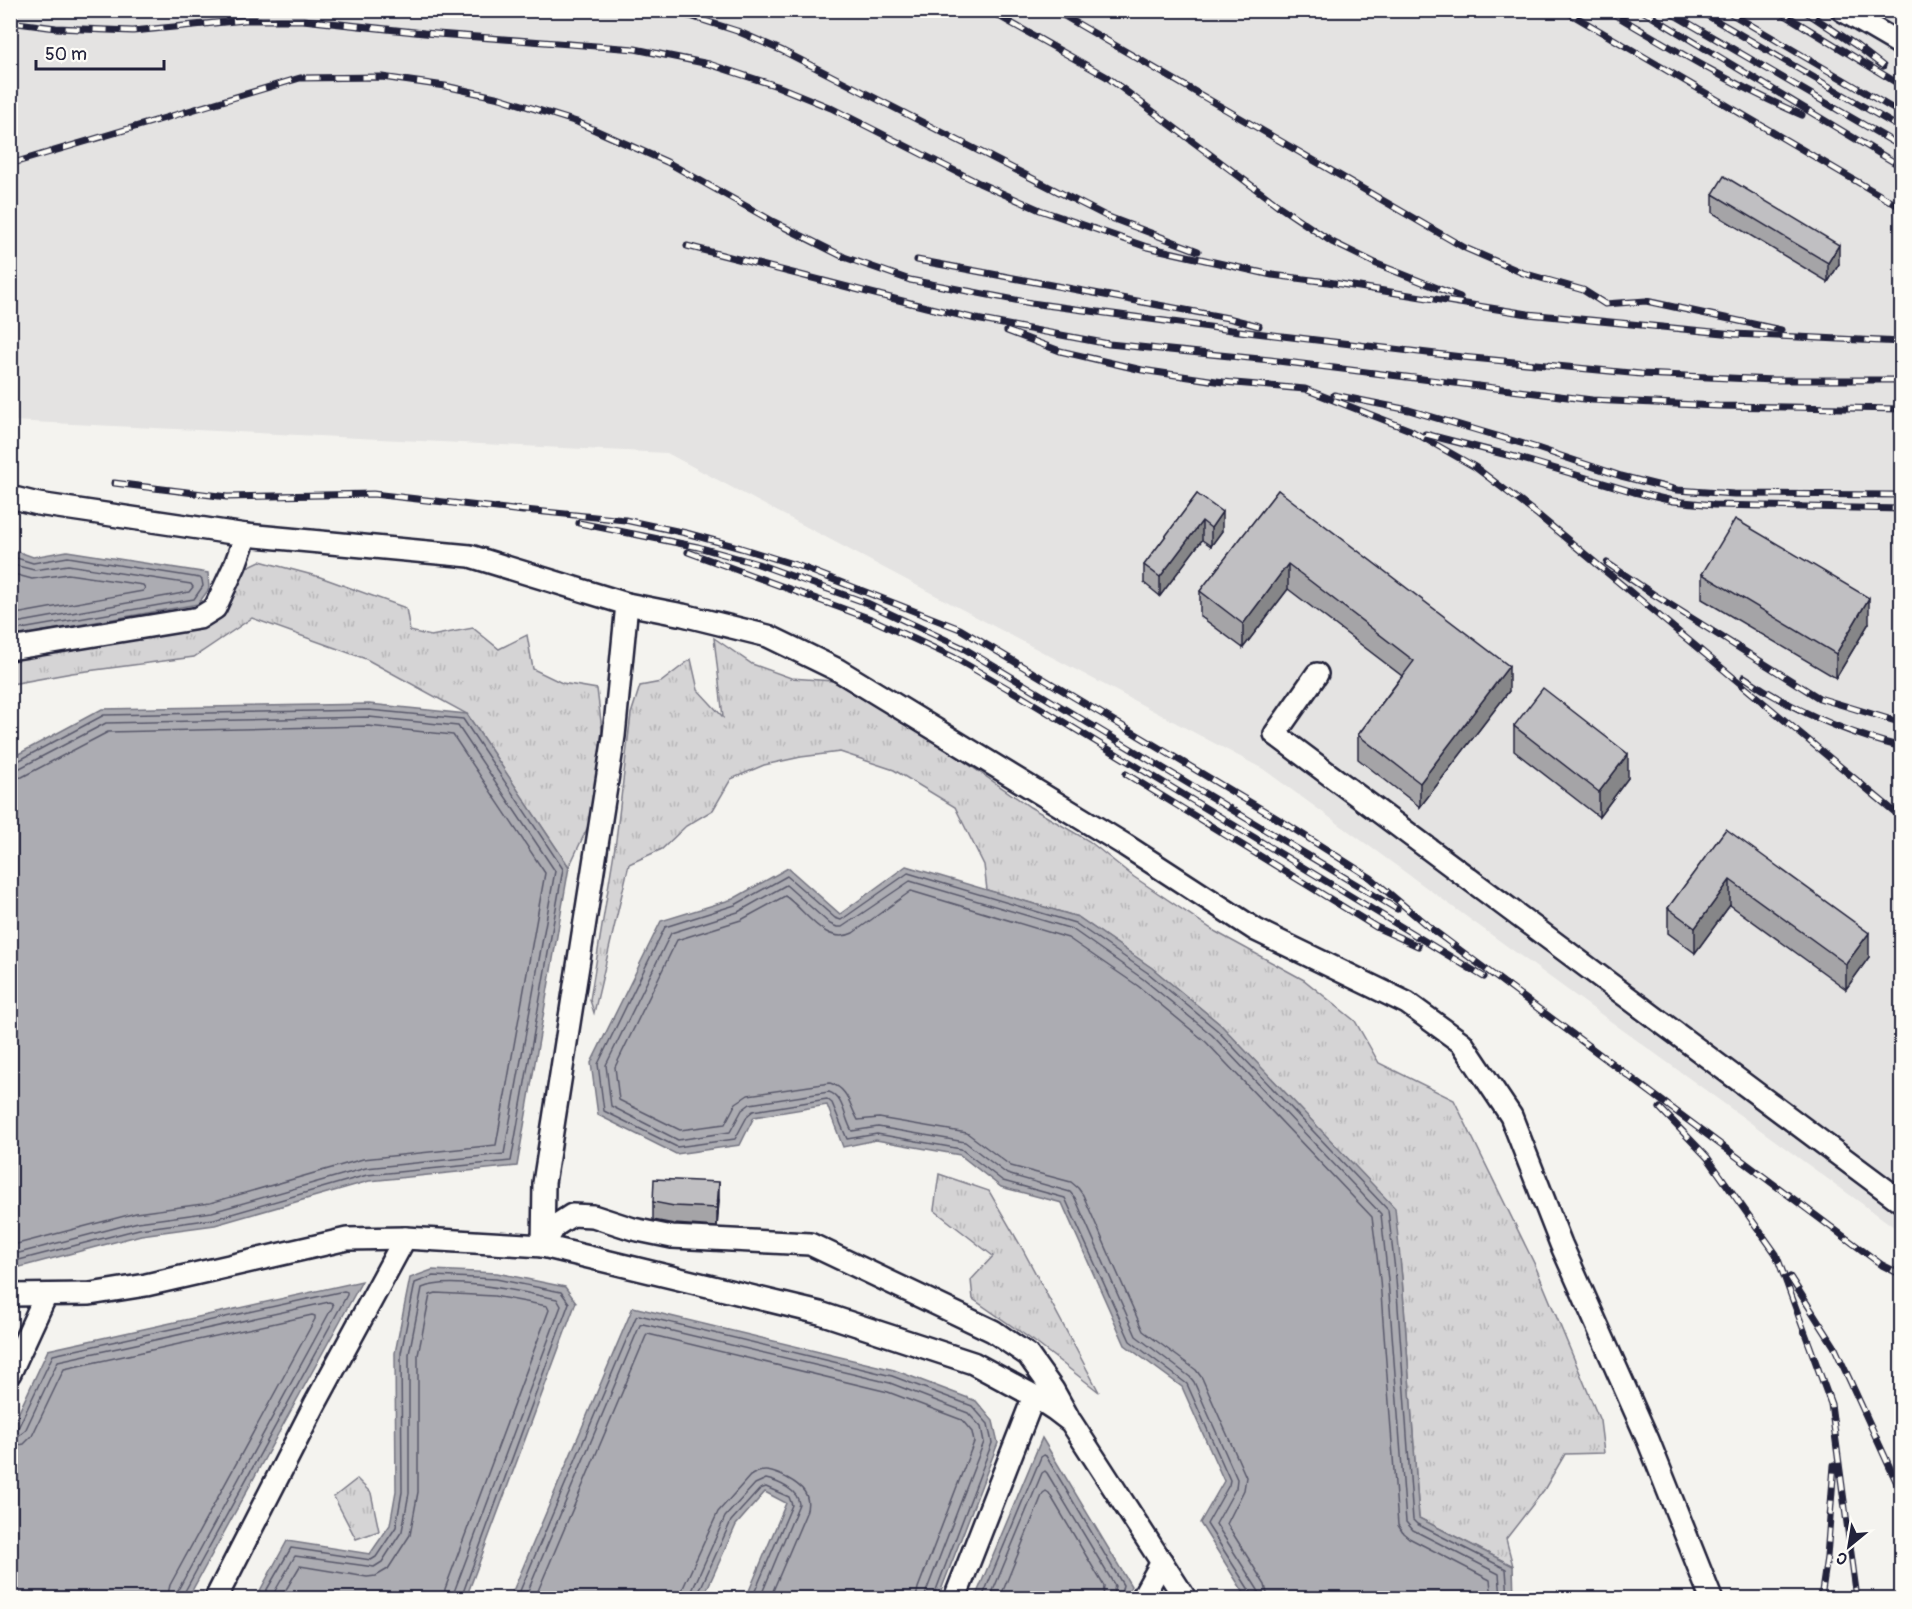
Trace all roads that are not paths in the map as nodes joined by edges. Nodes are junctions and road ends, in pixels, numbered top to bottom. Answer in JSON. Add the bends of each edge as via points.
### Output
{"nodes":[{"id":1,"x":1842,"y":10,"type":"edge"},
{"id":2,"x":1902,"y":45,"type":"edge"},
{"id":3,"x":10,"y":497,"type":"edge"},
{"id":4,"x":246,"y":535,"type":"junction"},
{"id":5,"x":627,"y":604,"type":"junction"},
{"id":6,"x":10,"y":649,"type":"edge"},
{"id":7,"x":1317,"y":674,"type":"dead end"},
{"id":8,"x":1902,"y":1202,"type":"edge"},
{"id":9,"x":405,"y":1238,"type":"junction"},
{"id":10,"x":543,"y":1246,"type":"junction"},
{"id":11,"x":10,"y":1295,"type":"edge"},
{"id":12,"x":46,"y":1295,"type":"junction"},
{"id":13,"x":10,"y":1373,"type":"edge"},
{"id":14,"x":1034,"y":1396,"type":"junction"},
{"id":15,"x":1071,"y":1422,"type":"junction"},
{"id":16,"x":1162,"y":1562,"type":"junction"},
{"id":17,"x":216,"y":1599,"type":"edge"},
{"id":18,"x":955,"y":1599,"type":"edge"},
{"id":19,"x":1142,"y":1599,"type":"edge"},
{"id":20,"x":1185,"y":1599,"type":"edge"},
{"id":21,"x":1712,"y":1599,"type":"edge"}],
"edges":[{"from":1,"to":2,"type":"lane"},
{"from":3,"to":4,"type":"lane"},
{"from":4,"to":5,"type":"lane","via":[[470,556]]},
{"from":4,"to":6,"type":"lane","via":[[215,608],[199,618]]},
{"from":5,"to":10,"type":"lane","via":[[614,736],[544,1183]]},
{"from":5,"to":21,"type":"lane","via":[[768,636],[838,670],[1115,838],[1256,930],[1407,1003],[1462,1043],[1511,1116],[1561,1244],[1648,1440]]},
{"from":7,"to":8,"type":"lane","via":[[1275,734]]},
{"from":9,"to":10,"type":"lane"},
{"from":9,"to":12,"type":"lane","via":[[347,1239],[146,1285],[90,1294]]},
{"from":9,"to":17,"type":"lane"},
{"from":10,"to":14,"type":"lane","via":[[820,1313],[973,1363]]},
{"from":10,"to":15,"type":"lane","via":[[555,1227],[572,1215],[593,1216],[672,1237],[810,1244],[993,1331],[1028,1355]]},
{"from":11,"to":12,"type":"lane"},
{"from":12,"to":13,"type":"lane"},
{"from":14,"to":15,"type":"lane"},
{"from":14,"to":18,"type":"lane"},
{"from":15,"to":16,"type":"lane"},
{"from":16,"to":19,"type":"lane"},
{"from":16,"to":20,"type":"lane"}]}
